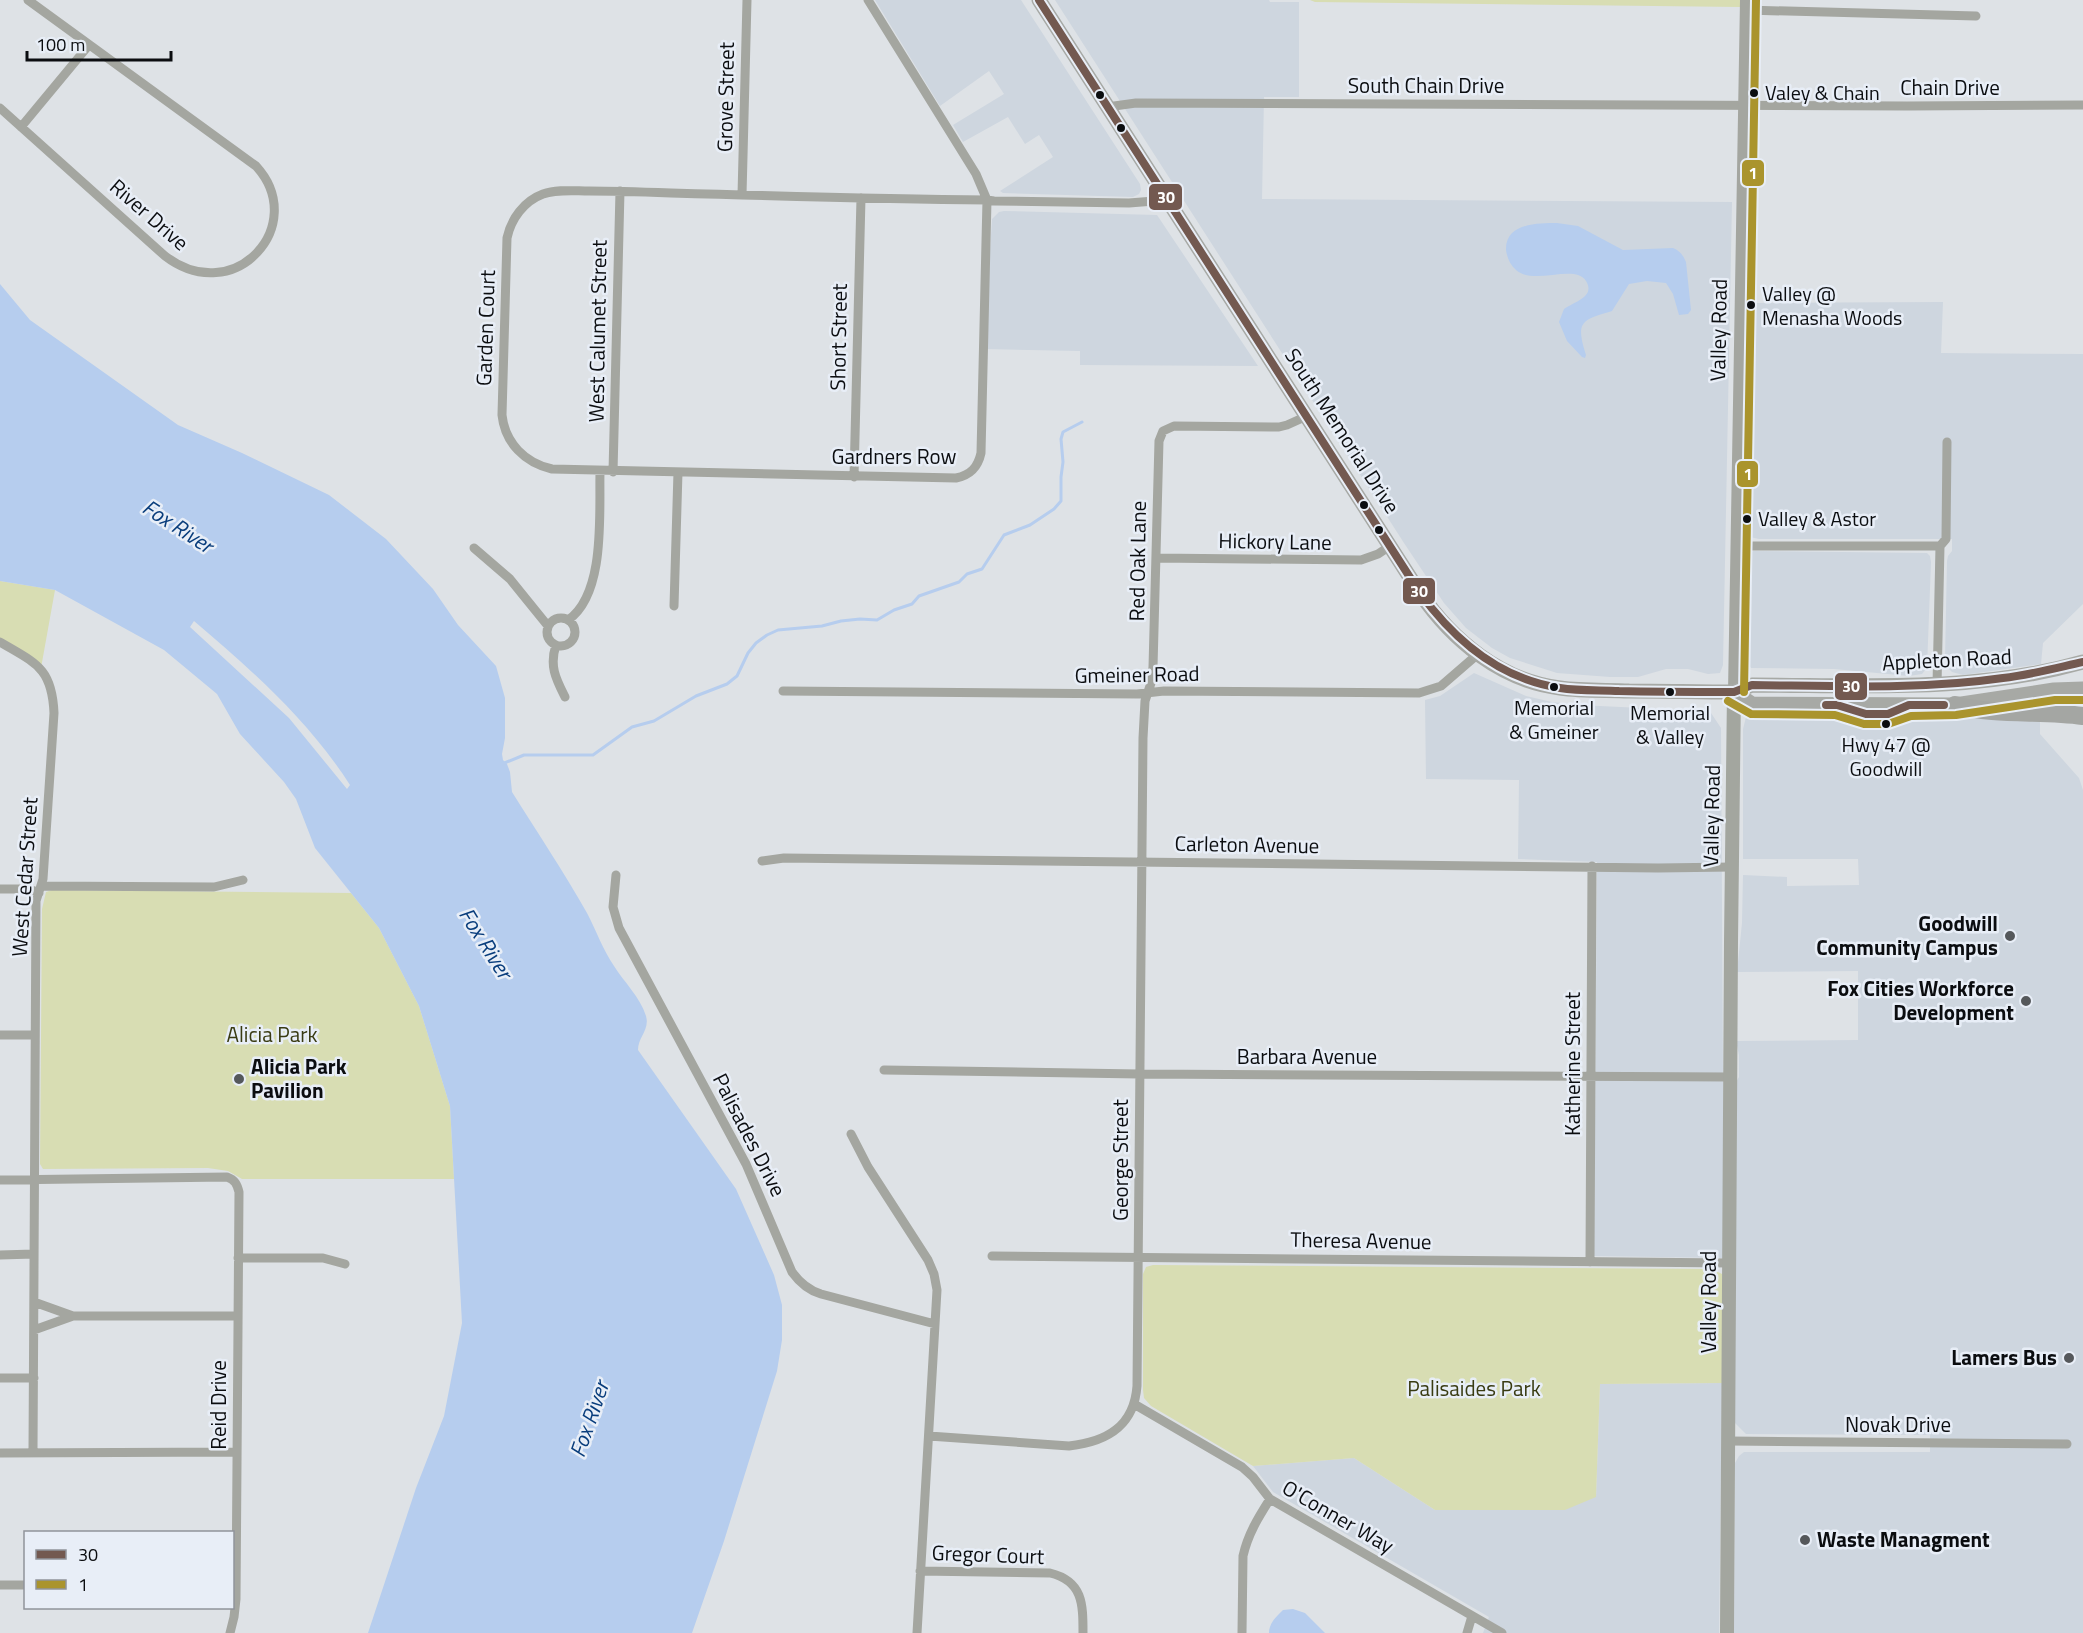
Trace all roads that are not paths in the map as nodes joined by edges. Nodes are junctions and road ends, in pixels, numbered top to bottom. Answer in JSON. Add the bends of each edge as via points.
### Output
{"nodes":[{"id":1,"x":28,"y":0,"type":"edge"},
{"id":2,"x":747,"y":0,"type":"edge"},
{"id":3,"x":868,"y":0,"type":"edge"},
{"id":4,"x":1039,"y":0,"type":"edge"},
{"id":5,"x":1746,"y":5,"type":"edge"},
{"id":6,"x":1976,"y":16,"type":"dead end"},
{"id":7,"x":89,"y":45,"type":"junction"},
{"id":8,"x":2083,"y":105,"type":"edge"},
{"id":9,"x":1744,"y":106,"type":"junction"},
{"id":10,"x":1107,"y":107,"type":"junction"},
{"id":11,"x":0,"y":108,"type":"edge"},
{"id":12,"x":21,"y":127,"type":"junction"},
{"id":13,"x":620,"y":191,"type":"junction"},
{"id":14,"x":742,"y":195,"type":"junction"},
{"id":15,"x":861,"y":198,"type":"junction"},
{"id":16,"x":987,"y":200,"type":"junction"},
{"id":17,"x":1167,"y":200,"type":"junction"},
{"id":18,"x":1307,"y":416,"type":"junction"},
{"id":19,"x":1947,"y":442,"type":"dead end"},
{"id":20,"x":600,"y":472,"type":"junction"},
{"id":21,"x":613,"y":472,"type":"junction"},
{"id":22,"x":678,"y":472,"type":"junction"},
{"id":23,"x":854,"y":477,"type":"junction"},
{"id":24,"x":1390,"y":546,"type":"junction"},
{"id":25,"x":1737,"y":546,"type":"junction"},
{"id":26,"x":1940,"y":546,"type":"junction"},
{"id":27,"x":474,"y":548,"type":"dead end"},
{"id":28,"x":1156,"y":558,"type":"junction"},
{"id":29,"x":674,"y":606,"type":"dead end"},
{"id":30,"x":568,"y":620,"type":"junction"},
{"id":31,"x":548,"y":626,"type":"junction"},
{"id":32,"x":0,"y":642,"type":"edge"},
{"id":33,"x":556,"y":645,"type":"junction"},
{"id":34,"x":1478,"y":654,"type":"junction"},
{"id":35,"x":2083,"y":662,"type":"edge"},
{"id":36,"x":1937,"y":685,"type":"junction"},
{"id":37,"x":2083,"y":689,"type":"edge"},
{"id":38,"x":783,"y":691,"type":"dead end"},
{"id":39,"x":1734,"y":692,"type":"junction"},
{"id":40,"x":1149,"y":693,"type":"junction"},
{"id":41,"x":565,"y":697,"type":"dead end"},
{"id":42,"x":1955,"y":705,"type":"junction"},
{"id":43,"x":2083,"y":716,"type":"edge"},
{"id":44,"x":762,"y":861,"type":"dead end"},
{"id":45,"x":1142,"y":862,"type":"junction"},
{"id":46,"x":1592,"y":866,"type":"junction"},
{"id":47,"x":1732,"y":867,"type":"junction"},
{"id":48,"x":616,"y":875,"type":"dead end"},
{"id":49,"x":243,"y":880,"type":"dead end"},
{"id":50,"x":0,"y":889,"type":"edge"},
{"id":51,"x":40,"y":890,"type":"junction"},
{"id":52,"x":0,"y":1035,"type":"edge"},
{"id":53,"x":35,"y":1035,"type":"junction"},
{"id":54,"x":884,"y":1070,"type":"dead end"},
{"id":55,"x":1139,"y":1074,"type":"junction"},
{"id":56,"x":1591,"y":1076,"type":"junction"},
{"id":57,"x":1730,"y":1077,"type":"junction"},
{"id":58,"x":850,"y":1134,"type":"dead end"},
{"id":59,"x":0,"y":1180,"type":"edge"},
{"id":60,"x":34,"y":1180,"type":"junction"},
{"id":61,"x":34,"y":1254,"type":"junction"},
{"id":62,"x":0,"y":1255,"type":"edge"},
{"id":63,"x":992,"y":1256,"type":"dead end"},
{"id":64,"x":1138,"y":1257,"type":"junction"},
{"id":65,"x":238,"y":1258,"type":"junction"},
{"id":66,"x":1590,"y":1262,"type":"junction"},
{"id":67,"x":1730,"y":1263,"type":"junction"},
{"id":68,"x":345,"y":1264,"type":"dead end"},
{"id":69,"x":34,"y":1302,"type":"junction"},
{"id":70,"x":73,"y":1316,"type":"junction"},
{"id":71,"x":237,"y":1316,"type":"junction"},
{"id":72,"x":935,"y":1324,"type":"junction"},
{"id":73,"x":34,"y":1330,"type":"junction"},
{"id":74,"x":0,"y":1378,"type":"edge"},
{"id":75,"x":34,"y":1378,"type":"junction"},
{"id":76,"x":1134,"y":1404,"type":"junction"},
{"id":77,"x":928,"y":1436,"type":"junction"},
{"id":78,"x":1729,"y":1442,"type":"junction"},
{"id":79,"x":2067,"y":1444,"type":"dead end"},
{"id":80,"x":33,"y":1452,"type":"junction"},
{"id":81,"x":237,"y":1452,"type":"junction"},
{"id":82,"x":0,"y":1453,"type":"edge"},
{"id":83,"x":1270,"y":1499,"type":"junction"},
{"id":84,"x":920,"y":1571,"type":"junction"},
{"id":85,"x":234,"y":1584,"type":"edge"},
{"id":86,"x":0,"y":1585,"type":"edge"},
{"id":87,"x":24,"y":1585,"type":"edge"},
{"id":88,"x":1472,"y":1616,"type":"junction"},
{"id":89,"x":230,"y":1633,"type":"edge"},
{"id":90,"x":917,"y":1633,"type":"edge"},
{"id":91,"x":1083,"y":1633,"type":"edge"},
{"id":92,"x":1242,"y":1633,"type":"edge"},
{"id":93,"x":1467,"y":1633,"type":"edge"},
{"id":94,"x":1502,"y":1633,"type":"edge"},
{"id":95,"x":1727,"y":1633,"type":"edge"}],
"edges":[{"from":1,"to":7,"type":"street","name":"River Drive"},
{"from":2,"to":14,"type":"street","name":"Grove Street"},
{"from":3,"to":16,"type":"street","via":[[954,138]]},
{"from":4,"to":10,"type":"main road","name":"South Memorial Drive"},
{"from":5,"to":6,"type":"street"},
{"from":5,"to":9,"type":"street","name":"Valley Road"},
{"from":7,"to":12,"type":"street"},
{"from":7,"to":12,"type":"street","name":"River Drive","via":[[261,172],[273,199],[273,213],[268,234],[258,251],[246,263],[224,272],[198,272],[182,267]]},
{"from":8,"to":9,"type":"street","name":"Chain Drive"},
{"from":9,"to":10,"type":"street","name":"South Chain Drive","via":[[1136,103]]},
{"from":9,"to":25,"type":"street","name":"Valley Road"},
{"from":10,"to":17,"type":"main road","name":"South Memorial Drive"},
{"from":11,"to":12,"type":"street","name":"River Drive"},
{"from":13,"to":14,"type":"street"},
{"from":13,"to":20,"type":"street","name":"Garden Court","via":[[540,195],[521,209],[507,238],[502,415],[506,432],[520,453],[541,466]]},
{"from":13,"to":21,"type":"street","name":"West Calumet Street"},
{"from":14,"to":15,"type":"street"},
{"from":15,"to":16,"type":"street"},
{"from":15,"to":23,"type":"street","name":"Short Street"},
{"from":16,"to":17,"type":"street"},
{"from":16,"to":23,"type":"street","name":"Gardners Row","via":[[981,453],[977,466],[956,478]]},
{"from":17,"to":18,"type":"main road","name":"South Memorial Drive"},
{"from":18,"to":24,"type":"main road","name":"South Memorial Drive"},
{"from":18,"to":28,"type":"street","name":"Red Oak Lane","via":[[1279,427],[1174,426],[1162,430]]},
{"from":19,"to":26,"type":"street","via":[[1946,539]]},
{"from":20,"to":21,"type":"street","name":"Garden Court"},
{"from":20,"to":30,"type":"street","via":[[598,560],[586,597]]},
{"from":21,"to":22,"type":"street","name":"Gardners Row"},
{"from":22,"to":23,"type":"street","name":"Gardners Row"},
{"from":22,"to":29,"type":"street"},
{"from":24,"to":28,"type":"street","name":"Hickory Lane","via":[[1361,560]]},
{"from":24,"to":34,"type":"main road","name":"South Memorial Drive","via":[[1432,610]]},
{"from":25,"to":26,"type":"street"},
{"from":25,"to":39,"type":"street","name":"Valley Road"},
{"from":26,"to":36,"type":"street"},
{"from":27,"to":31,"type":"street","via":[[510,579]]},
{"from":28,"to":40,"type":"street","name":"Red Oak Lane"},
{"from":30,"to":31,"type":"street","via":[[554,619]]},
{"from":30,"to":33,"type":"street","via":[[574,627],[572,640]]},
{"from":31,"to":33,"type":"street","via":[[549,640]]},
{"from":32,"to":51,"type":"street","name":"West Cedar Street","via":[[41,668],[52,691],[54,713]]},
{"from":33,"to":41,"type":"street","via":[[552,668]]},
{"from":34,"to":39,"type":"main road","name":"South Memorial Drive","via":[[1520,677],[1559,688]]},
{"from":34,"to":40,"type":"street","name":"Gmeiner Road","via":[[1441,686],[1419,693]]},
{"from":35,"to":36,"type":"main road","name":"Appleton Road","via":[[2008,679]]},
{"from":36,"to":39,"type":"main road","name":"Appleton Road","via":[[1752,685]]},
{"from":37,"to":42,"type":"main road","name":"Appleton Road"},
{"from":38,"to":40,"type":"street","name":"Gmeiner Road"},
{"from":39,"to":42,"type":"main road","name":"Appleton Road","via":[[1752,704]]},
{"from":39,"to":47,"type":"main road","name":"Valley Road"},
{"from":40,"to":45,"type":"street","name":"George Street","via":[[1144,716]]},
{"from":42,"to":43,"type":"highway","via":[[1982,711]]},
{"from":44,"to":45,"type":"street","name":"Carleton Avenue","via":[[796,858]]},
{"from":45,"to":46,"type":"street","name":"Carleton Avenue"},
{"from":45,"to":55,"type":"street","name":"George Street"},
{"from":46,"to":47,"type":"street","name":"Carleton Avenue"},
{"from":46,"to":56,"type":"street","name":"Katherine Street"},
{"from":47,"to":57,"type":"main road","name":"Valley Road"},
{"from":48,"to":72,"type":"street","name":"Palisades Drive","via":[[615,919],[746,1164],[792,1272],[804,1286],[821,1294]]},
{"from":49,"to":51,"type":"street","via":[[214,887]]},
{"from":50,"to":51,"type":"street"},
{"from":51,"to":53,"type":"street","name":"West Cedar Street","via":[[36,901]]},
{"from":52,"to":53,"type":"street"},
{"from":53,"to":60,"type":"street","name":"West Cedar Street"},
{"from":54,"to":55,"type":"street","name":"Barbara Avenue"},
{"from":55,"to":56,"type":"street","name":"Barbara Avenue"},
{"from":55,"to":64,"type":"street","name":"George Street"},
{"from":56,"to":57,"type":"street","name":"Barbara Avenue"},
{"from":56,"to":66,"type":"street","name":"Katherine Street"},
{"from":57,"to":67,"type":"main road","name":"Valley Road"},
{"from":58,"to":72,"type":"street","via":[[932,1267],[937,1290]]},
{"from":59,"to":60,"type":"street"},
{"from":60,"to":61,"type":"street","name":"West Cedar Street"},
{"from":60,"to":65,"type":"street","name":"Reid Drive","via":[[233,1179],[239,1192]]},
{"from":61,"to":62,"type":"street"},
{"from":61,"to":69,"type":"street","name":"West Cedar Street"},
{"from":63,"to":64,"type":"street","name":"Theresa Avenue"},
{"from":64,"to":66,"type":"street","name":"Theresa Avenue"},
{"from":64,"to":76,"type":"street","name":"George Street"},
{"from":65,"to":68,"type":"street","via":[[323,1258]]},
{"from":65,"to":71,"type":"street","name":"Reid Drive"},
{"from":66,"to":67,"type":"street","name":"Theresa Avenue"},
{"from":67,"to":78,"type":"main road","name":"Valley Road"},
{"from":69,"to":70,"type":"street"},
{"from":69,"to":73,"type":"street","name":"West Cedar Street"},
{"from":70,"to":71,"type":"street"},
{"from":70,"to":73,"type":"street"},
{"from":71,"to":81,"type":"street","name":"Reid Drive"},
{"from":72,"to":77,"type":"street"},
{"from":73,"to":75,"type":"street","name":"West Cedar Street"},
{"from":74,"to":75,"type":"street"},
{"from":75,"to":80,"type":"street","name":"West Cedar Street"},
{"from":76,"to":77,"type":"street","name":"George Street","via":[[1129,1416],[1113,1432],[1083,1444]]},
{"from":76,"to":83,"type":"street","name":"O'Conner Way","via":[[1242,1467]]},
{"from":77,"to":84,"type":"street"},
{"from":78,"to":79,"type":"street","name":"Novak Drive"},
{"from":78,"to":95,"type":"main road","name":"Valley Road"},
{"from":80,"to":81,"type":"street"},
{"from":80,"to":82,"type":"street"},
{"from":81,"to":85,"type":"street","name":"Reid Drive"},
{"from":83,"to":88,"type":"street","name":"O'Conner Way"},
{"from":83,"to":92,"type":"street","via":[[1249,1534],[1243,1556]]},
{"from":84,"to":90,"type":"street"},
{"from":84,"to":91,"type":"street","name":"Gregor Court","via":[[1058,1575],[1072,1583],[1080,1597]]},
{"from":85,"to":89,"type":"street","name":"Reid Drive"},
{"from":86,"to":87,"type":"street"},
{"from":88,"to":93,"type":"street"},
{"from":88,"to":94,"type":"street","name":"O'Conner Way"}]}
